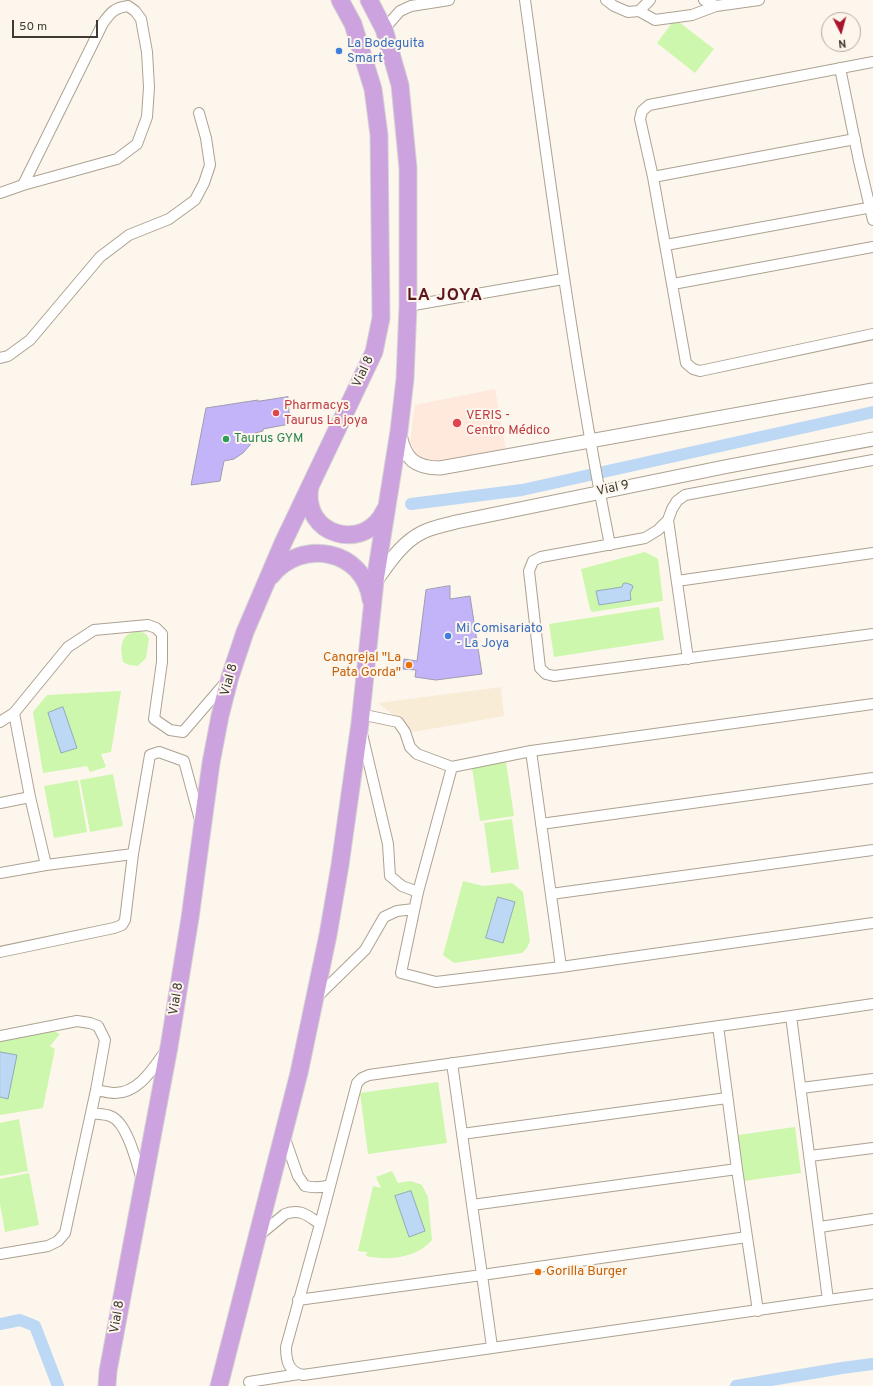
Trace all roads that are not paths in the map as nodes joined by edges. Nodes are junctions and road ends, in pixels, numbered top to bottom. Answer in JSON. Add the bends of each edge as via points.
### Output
{"nodes":[{"id":1,"x":340,"y":0,"type":"edge"},
{"id":2,"x":369,"y":0,"type":"edge"},
{"id":3,"x":448,"y":0,"type":"edge"},
{"id":4,"x":525,"y":0,"type":"edge"},
{"id":5,"x":606,"y":0,"type":"edge"},
{"id":6,"x":650,"y":0,"type":"edge"},
{"id":7,"x":704,"y":0,"type":"edge"},
{"id":8,"x":759,"y":0,"type":"edge"},
{"id":9,"x":716,"y":6,"type":"junction"},
{"id":10,"x":640,"y":11,"type":"junction"},
{"id":11,"x":384,"y":29,"type":"junction"},
{"id":12,"x":873,"y":62,"type":"edge"},
{"id":13,"x":840,"y":68,"type":"junction"},
{"id":14,"x":199,"y":113,"type":"dead end"},
{"id":15,"x":855,"y":140,"type":"junction"},
{"id":16,"x":653,"y":177,"type":"junction"},
{"id":17,"x":23,"y":185,"type":"junction"},
{"id":18,"x":0,"y":193,"type":"edge"},
{"id":19,"x":872,"y":207,"type":"edge"},
{"id":20,"x":873,"y":220,"type":"edge"},
{"id":21,"x":666,"y":245,"type":"junction"},
{"id":22,"x":873,"y":247,"type":"edge"},
{"id":23,"x":563,"y":280,"type":"junction"},
{"id":24,"x":673,"y":284,"type":"junction"},
{"id":25,"x":408,"y":306,"type":"junction"},
{"id":26,"x":873,"y":334,"type":"edge"},
{"id":27,"x":0,"y":358,"type":"edge"},
{"id":28,"x":873,"y":390,"type":"edge"},
{"id":29,"x":399,"y":431,"type":"junction"},
{"id":30,"x":873,"y":439,"type":"edge"},
{"id":31,"x":591,"y":442,"type":"junction"},
{"id":32,"x":873,"y":460,"type":"edge"},
{"id":33,"x":311,"y":485,"type":"junction"},
{"id":34,"x":600,"y":492,"type":"junction"},
{"id":35,"x":387,"y":501,"type":"junction"},
{"id":36,"x":668,"y":520,"type":"junction"},
{"id":37,"x":610,"y":545,"type":"junction"},
{"id":38,"x":873,"y":553,"type":"edge"},
{"id":39,"x":375,"y":581,"type":"junction"},
{"id":40,"x":677,"y":581,"type":"junction"},
{"id":41,"x":264,"y":587,"type":"junction"},
{"id":42,"x":371,"y":616,"type":"junction"},
{"id":43,"x":873,"y":634,"type":"edge"},
{"id":44,"x":688,"y":659,"type":"junction"},
{"id":45,"x":230,"y":677,"type":"junction"},
{"id":46,"x":873,"y":704,"type":"edge"},
{"id":47,"x":14,"y":713,"type":"junction"},
{"id":48,"x":360,"y":719,"type":"junction"},
{"id":49,"x":0,"y":722,"type":"edge"},
{"id":50,"x":531,"y":751,"type":"junction"},
{"id":51,"x":452,"y":767,"type":"junction"},
{"id":52,"x":873,"y":778,"type":"edge"},
{"id":53,"x":30,"y":797,"type":"junction"},
{"id":54,"x":0,"y":803,"type":"edge"},
{"id":55,"x":541,"y":824,"type":"junction"},
{"id":56,"x":202,"y":827,"type":"junction"},
{"id":57,"x":873,"y":850,"type":"edge"},
{"id":58,"x":133,"y":854,"type":"junction"},
{"id":59,"x":46,"y":866,"type":"junction"},
{"id":60,"x":0,"y":873,"type":"edge"},
{"id":61,"x":418,"y":892,"type":"junction"},
{"id":62,"x":551,"y":894,"type":"junction"},
{"id":63,"x":414,"y":909,"type":"junction"},
{"id":64,"x":873,"y":923,"type":"edge"},
{"id":65,"x":0,"y":952,"type":"edge"},
{"id":66,"x":561,"y":967,"type":"junction"},
{"id":67,"x":315,"y":999,"type":"junction"},
{"id":68,"x":873,"y":1004,"type":"edge"},
{"id":69,"x":791,"y":1016,"type":"junction"},
{"id":70,"x":718,"y":1026,"type":"junction"},
{"id":71,"x":0,"y":1036,"type":"edge"},
{"id":72,"x":169,"y":1047,"type":"junction"},
{"id":73,"x":452,"y":1063,"type":"junction"},
{"id":74,"x":873,"y":1079,"type":"edge"},
{"id":75,"x":801,"y":1088,"type":"junction"},
{"id":76,"x":96,"y":1090,"type":"junction"},
{"id":77,"x":727,"y":1098,"type":"junction"},
{"id":78,"x":91,"y":1113,"type":"junction"},
{"id":79,"x":284,"y":1134,"type":"junction"},
{"id":80,"x":462,"y":1134,"type":"junction"},
{"id":81,"x":873,"y":1148,"type":"edge"},
{"id":82,"x":810,"y":1156,"type":"junction"},
{"id":83,"x":737,"y":1169,"type":"junction"},
{"id":84,"x":143,"y":1182,"type":"junction"},
{"id":85,"x":330,"y":1185,"type":"junction"},
{"id":86,"x":472,"y":1205,"type":"junction"},
{"id":87,"x":873,"y":1220,"type":"edge"},
{"id":88,"x":320,"y":1224,"type":"junction"},
{"id":89,"x":820,"y":1227,"type":"junction"},
{"id":90,"x":257,"y":1237,"type":"junction"},
{"id":91,"x":747,"y":1237,"type":"junction"},
{"id":92,"x":0,"y":1254,"type":"edge"},
{"id":93,"x":482,"y":1275,"type":"junction"},
{"id":94,"x":873,"y":1294,"type":"edge"},
{"id":95,"x":298,"y":1300,"type":"junction"},
{"id":96,"x":828,"y":1300,"type":"junction"},
{"id":97,"x":758,"y":1311,"type":"junction"},
{"id":98,"x":492,"y":1347,"type":"junction"},
{"id":99,"x":299,"y":1374,"type":"junction"},
{"id":100,"x":109,"y":1381,"type":"edge"},
{"id":101,"x":250,"y":1382,"type":"dead end"},
{"id":102,"x":218,"y":1386,"type":"edge"}],
"edges":[{"from":1,"to":33,"type":"main road","name":"Vial 8","via":[[354,24],[373,89],[379,135],[381,318],[374,352]]},
{"from":2,"to":11,"type":"main road"},
{"from":3,"to":11,"type":"street","via":[[411,6],[400,11]]},
{"from":4,"to":23,"type":"street"},
{"from":5,"to":10,"type":"street","via":[[628,12]]},
{"from":6,"to":10,"type":"street"},
{"from":7,"to":9,"type":"street"},
{"from":8,"to":9,"type":"street"},
{"from":9,"to":10,"type":"street","via":[[692,15],[655,20]]},
{"from":11,"to":25,"type":"main road","via":[[400,85],[408,168]]},
{"from":12,"to":13,"type":"street"},
{"from":13,"to":15,"type":"street"},
{"from":13,"to":16,"type":"street","via":[[649,104],[642,111],[640,119]]},
{"from":14,"to":27,"type":"street","via":[[210,165],[195,200],[169,219],[129,235],[100,257],[30,340],[8,356]]},
{"from":15,"to":16,"type":"street"},
{"from":15,"to":19,"type":"street"},
{"from":16,"to":21,"type":"street"},
{"from":17,"to":17,"type":"street","via":[[117,159],[137,144],[147,117],[147,52],[141,19],[128,6],[113,10],[103,23]]},
{"from":17,"to":18,"type":"street"},
{"from":19,"to":20,"type":"street"},
{"from":19,"to":21,"type":"street"},
{"from":21,"to":24,"type":"street"},
{"from":22,"to":24,"type":"street"},
{"from":23,"to":25,"type":"street"},
{"from":23,"to":31,"type":"street"},
{"from":24,"to":26,"type":"street","via":[[686,363],[692,369],[700,371]]},
{"from":25,"to":29,"type":"main road","via":[[405,379]]},
{"from":28,"to":31,"type":"street"},
{"from":29,"to":31,"type":"street","via":[[408,456],[421,466],[430,468]]},
{"from":29,"to":35,"type":"main road"},
{"from":30,"to":34,"type":"street","name":"Vial 9"},
{"from":31,"to":34,"type":"street"},
{"from":32,"to":36,"type":"street","via":[[685,495],[677,501]]},
{"from":33,"to":35,"type":"main road","via":[[309,501],[314,516],[325,528],[340,534],[356,534],[371,528],[382,516]]},
{"from":33,"to":41,"type":"main road","name":"Vial 8"},
{"from":34,"to":37,"type":"street"},
{"from":34,"to":39,"type":"street","name":"Vial 9","via":[[456,522],[423,532],[399,551]]},
{"from":35,"to":39,"type":"main road"},
{"from":36,"to":37,"type":"street","via":[[644,538]]},
{"from":36,"to":40,"type":"street"},
{"from":37,"to":44,"type":"street","via":[[541,557],[531,564],[529,570],[540,668],[546,674],[554,676]]},
{"from":38,"to":40,"type":"street"},
{"from":39,"to":42,"type":"main road"},
{"from":40,"to":44,"type":"street"},
{"from":41,"to":42,"type":"main road","via":[[276,570],[291,559],[318,552],[332,555],[345,560],[364,580],[371,598]]},
{"from":41,"to":45,"type":"main road","name":"Vial 8"},
{"from":42,"to":48,"type":"main road"},
{"from":43,"to":44,"type":"street"},
{"from":45,"to":47,"type":"street","via":[[183,732],[170,730],[154,719],[162,662],[162,634],[148,625],[94,630],[68,647]]},
{"from":45,"to":56,"type":"main road","name":"Vial 8","via":[[211,762]]},
{"from":46,"to":50,"type":"street"},
{"from":47,"to":49,"type":"street"},
{"from":47,"to":53,"type":"street"},
{"from":48,"to":51,"type":"street","via":[[398,722],[410,747],[417,754]]},
{"from":48,"to":61,"type":"street","via":[[388,844],[390,876],[402,886]]},
{"from":48,"to":67,"type":"main road","via":[[340,865]]},
{"from":50,"to":51,"type":"street"},
{"from":50,"to":55,"type":"street"},
{"from":51,"to":61,"type":"street"},
{"from":52,"to":55,"type":"street"},
{"from":53,"to":54,"type":"street"},
{"from":53,"to":59,"type":"street"},
{"from":55,"to":62,"type":"street"},
{"from":56,"to":58,"type":"street","via":[[184,761],[160,752],[150,755]]},
{"from":56,"to":72,"type":"main road","name":"Vial 8"},
{"from":57,"to":62,"type":"street"},
{"from":58,"to":59,"type":"street"},
{"from":58,"to":65,"type":"street","via":[[125,920],[122,925]]},
{"from":59,"to":60,"type":"street"},
{"from":61,"to":63,"type":"street"},
{"from":62,"to":66,"type":"street"},
{"from":63,"to":66,"type":"street","via":[[401,973],[436,982]]},
{"from":63,"to":67,"type":"street","via":[[397,911],[384,917],[365,950]]},
{"from":64,"to":66,"type":"street"},
{"from":67,"to":79,"type":"main road"},
{"from":68,"to":69,"type":"street"},
{"from":69,"to":70,"type":"street"},
{"from":69,"to":75,"type":"street"},
{"from":70,"to":73,"type":"street"},
{"from":70,"to":77,"type":"street"},
{"from":71,"to":76,"type":"street","via":[[77,1021],[98,1026],[105,1040]]},
{"from":72,"to":76,"type":"street","via":[[146,1078],[134,1087],[116,1093]]},
{"from":72,"to":84,"type":"main road","name":"Vial 8"},
{"from":73,"to":80,"type":"street"},
{"from":73,"to":85,"type":"street","via":[[369,1075],[359,1080]]},
{"from":74,"to":75,"type":"street"},
{"from":75,"to":82,"type":"street"},
{"from":76,"to":78,"type":"street"},
{"from":77,"to":80,"type":"street"},
{"from":77,"to":83,"type":"street"},
{"from":78,"to":84,"type":"street","via":[[110,1116],[119,1121]]},
{"from":78,"to":92,"type":"street","via":[[65,1233],[58,1241],[48,1246]]},
{"from":79,"to":85,"type":"street","via":[[298,1176],[305,1186],[323,1188]]},
{"from":79,"to":90,"type":"main road"},
{"from":80,"to":86,"type":"street"},
{"from":81,"to":82,"type":"street"},
{"from":82,"to":89,"type":"street"},
{"from":83,"to":86,"type":"street"},
{"from":83,"to":91,"type":"street"},
{"from":84,"to":100,"type":"main road","name":"Vial 8"},
{"from":85,"to":88,"type":"street"},
{"from":86,"to":93,"type":"street"},
{"from":87,"to":89,"type":"street"},
{"from":88,"to":90,"type":"street","via":[[304,1213],[290,1212]]},
{"from":88,"to":95,"type":"street"},
{"from":89,"to":96,"type":"street"},
{"from":90,"to":102,"type":"main road"},
{"from":91,"to":93,"type":"street"},
{"from":91,"to":97,"type":"street"},
{"from":93,"to":95,"type":"street"},
{"from":93,"to":98,"type":"street"},
{"from":94,"to":96,"type":"street"},
{"from":95,"to":99,"type":"street","via":[[286,1346],[286,1356],[288,1365]]},
{"from":96,"to":97,"type":"street"},
{"from":97,"to":98,"type":"street"},
{"from":98,"to":99,"type":"street"},
{"from":99,"to":101,"type":"street"}]}
